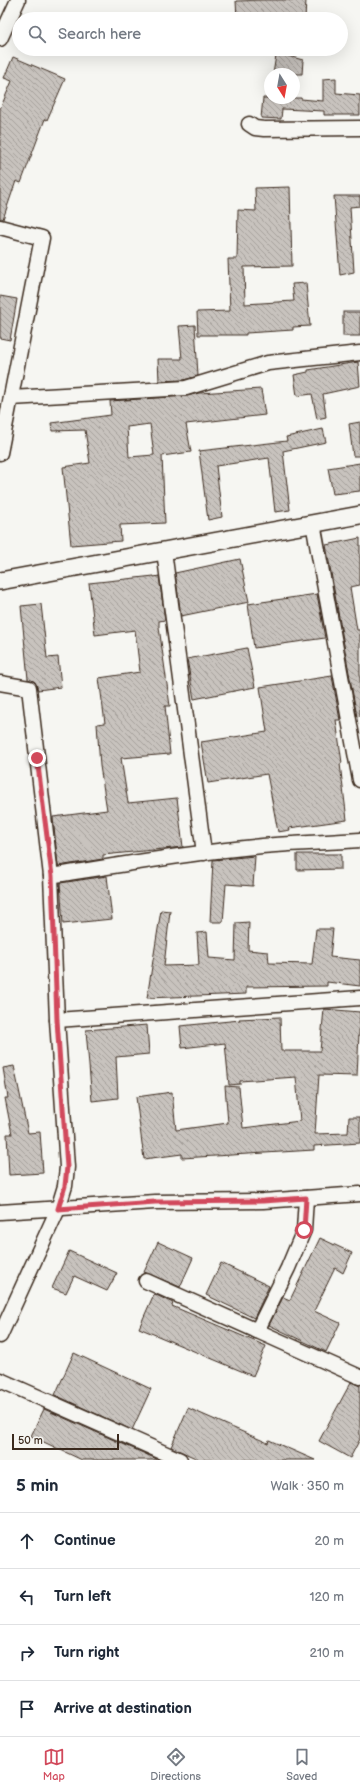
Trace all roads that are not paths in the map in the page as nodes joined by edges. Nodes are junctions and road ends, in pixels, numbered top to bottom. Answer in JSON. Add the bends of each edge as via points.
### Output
{"nodes":[{"id":1,"x":18,"y":0,"type":"edge"},
{"id":2,"x":12,"y":12,"type":"edge"},
{"id":3,"x":12,"y":13,"type":"edge"},
{"id":4,"x":0,"y":39,"type":"edge"},
{"id":5,"x":249,"y":124,"type":"dead end"},
{"id":6,"x":360,"y":128,"type":"edge"},
{"id":7,"x":0,"y":227,"type":"edge"},
{"id":8,"x":360,"y":353,"type":"edge"},
{"id":9,"x":11,"y":398,"type":"junction"},
{"id":10,"x":0,"y":453,"type":"edge"},
{"id":11,"x":360,"y":515,"type":"edge"},
{"id":12,"x":313,"y":524,"type":"junction"},
{"id":13,"x":164,"y":551,"type":"junction"},
{"id":14,"x":0,"y":581,"type":"edge"},
{"id":15,"x":0,"y":683,"type":"edge"},
{"id":16,"x":360,"y":780,"type":"edge"},
{"id":17,"x":360,"y":840,"type":"edge"},
{"id":18,"x":204,"y":853,"type":"junction"},
{"id":19,"x":52,"y":876,"type":"junction"},
{"id":20,"x":360,"y":998,"type":"edge"},
{"id":21,"x":57,"y":1020,"type":"junction"},
{"id":22,"x":360,"y":1194,"type":"edge"},
{"id":23,"x":306,"y":1198,"type":"junction"},
{"id":24,"x":58,"y":1209,"type":"junction"},
{"id":25,"x":0,"y":1212,"type":"edge"},
{"id":26,"x":146,"y":1281,"type":"dead end"},
{"id":27,"x":257,"y":1331,"type":"junction"},
{"id":28,"x":0,"y":1336,"type":"edge"},
{"id":29,"x":360,"y":1377,"type":"edge"},
{"id":30,"x":0,"y":1380,"type":"edge"},
{"id":31,"x":180,"y":1460,"type":"edge"}],
"edges":[{"from":1,"to":2,"type":"street"},
{"from":3,"to":4,"type":"street"},
{"from":5,"to":6,"type":"street","via":[[264,129]]},
{"from":7,"to":9,"type":"street","via":[[42,238]]},
{"from":8,"to":9,"type":"street","via":[[268,363],[186,388]]},
{"from":9,"to":10,"type":"street"},
{"from":11,"to":12,"type":"street"},
{"from":12,"to":13,"type":"street"},
{"from":12,"to":16,"type":"street"},
{"from":13,"to":14,"type":"street"},
{"from":13,"to":18,"type":"street"},
{"from":15,"to":19,"type":"street","via":[[29,688]]},
{"from":17,"to":18,"type":"street","via":[[274,845]]},
{"from":18,"to":19,"type":"street"},
{"from":19,"to":21,"type":"street"},
{"from":20,"to":21,"type":"street"},
{"from":21,"to":24,"type":"street","via":[[67,1167],[65,1186]]},
{"from":22,"to":23,"type":"street"},
{"from":23,"to":24,"type":"street","via":[[155,1202]]},
{"from":23,"to":27,"type":"street","via":[[304,1230]]},
{"from":24,"to":25,"type":"street"},
{"from":24,"to":28,"type":"street"},
{"from":26,"to":27,"type":"street"},
{"from":27,"to":29,"type":"street"},
{"from":30,"to":31,"type":"street"}]}
